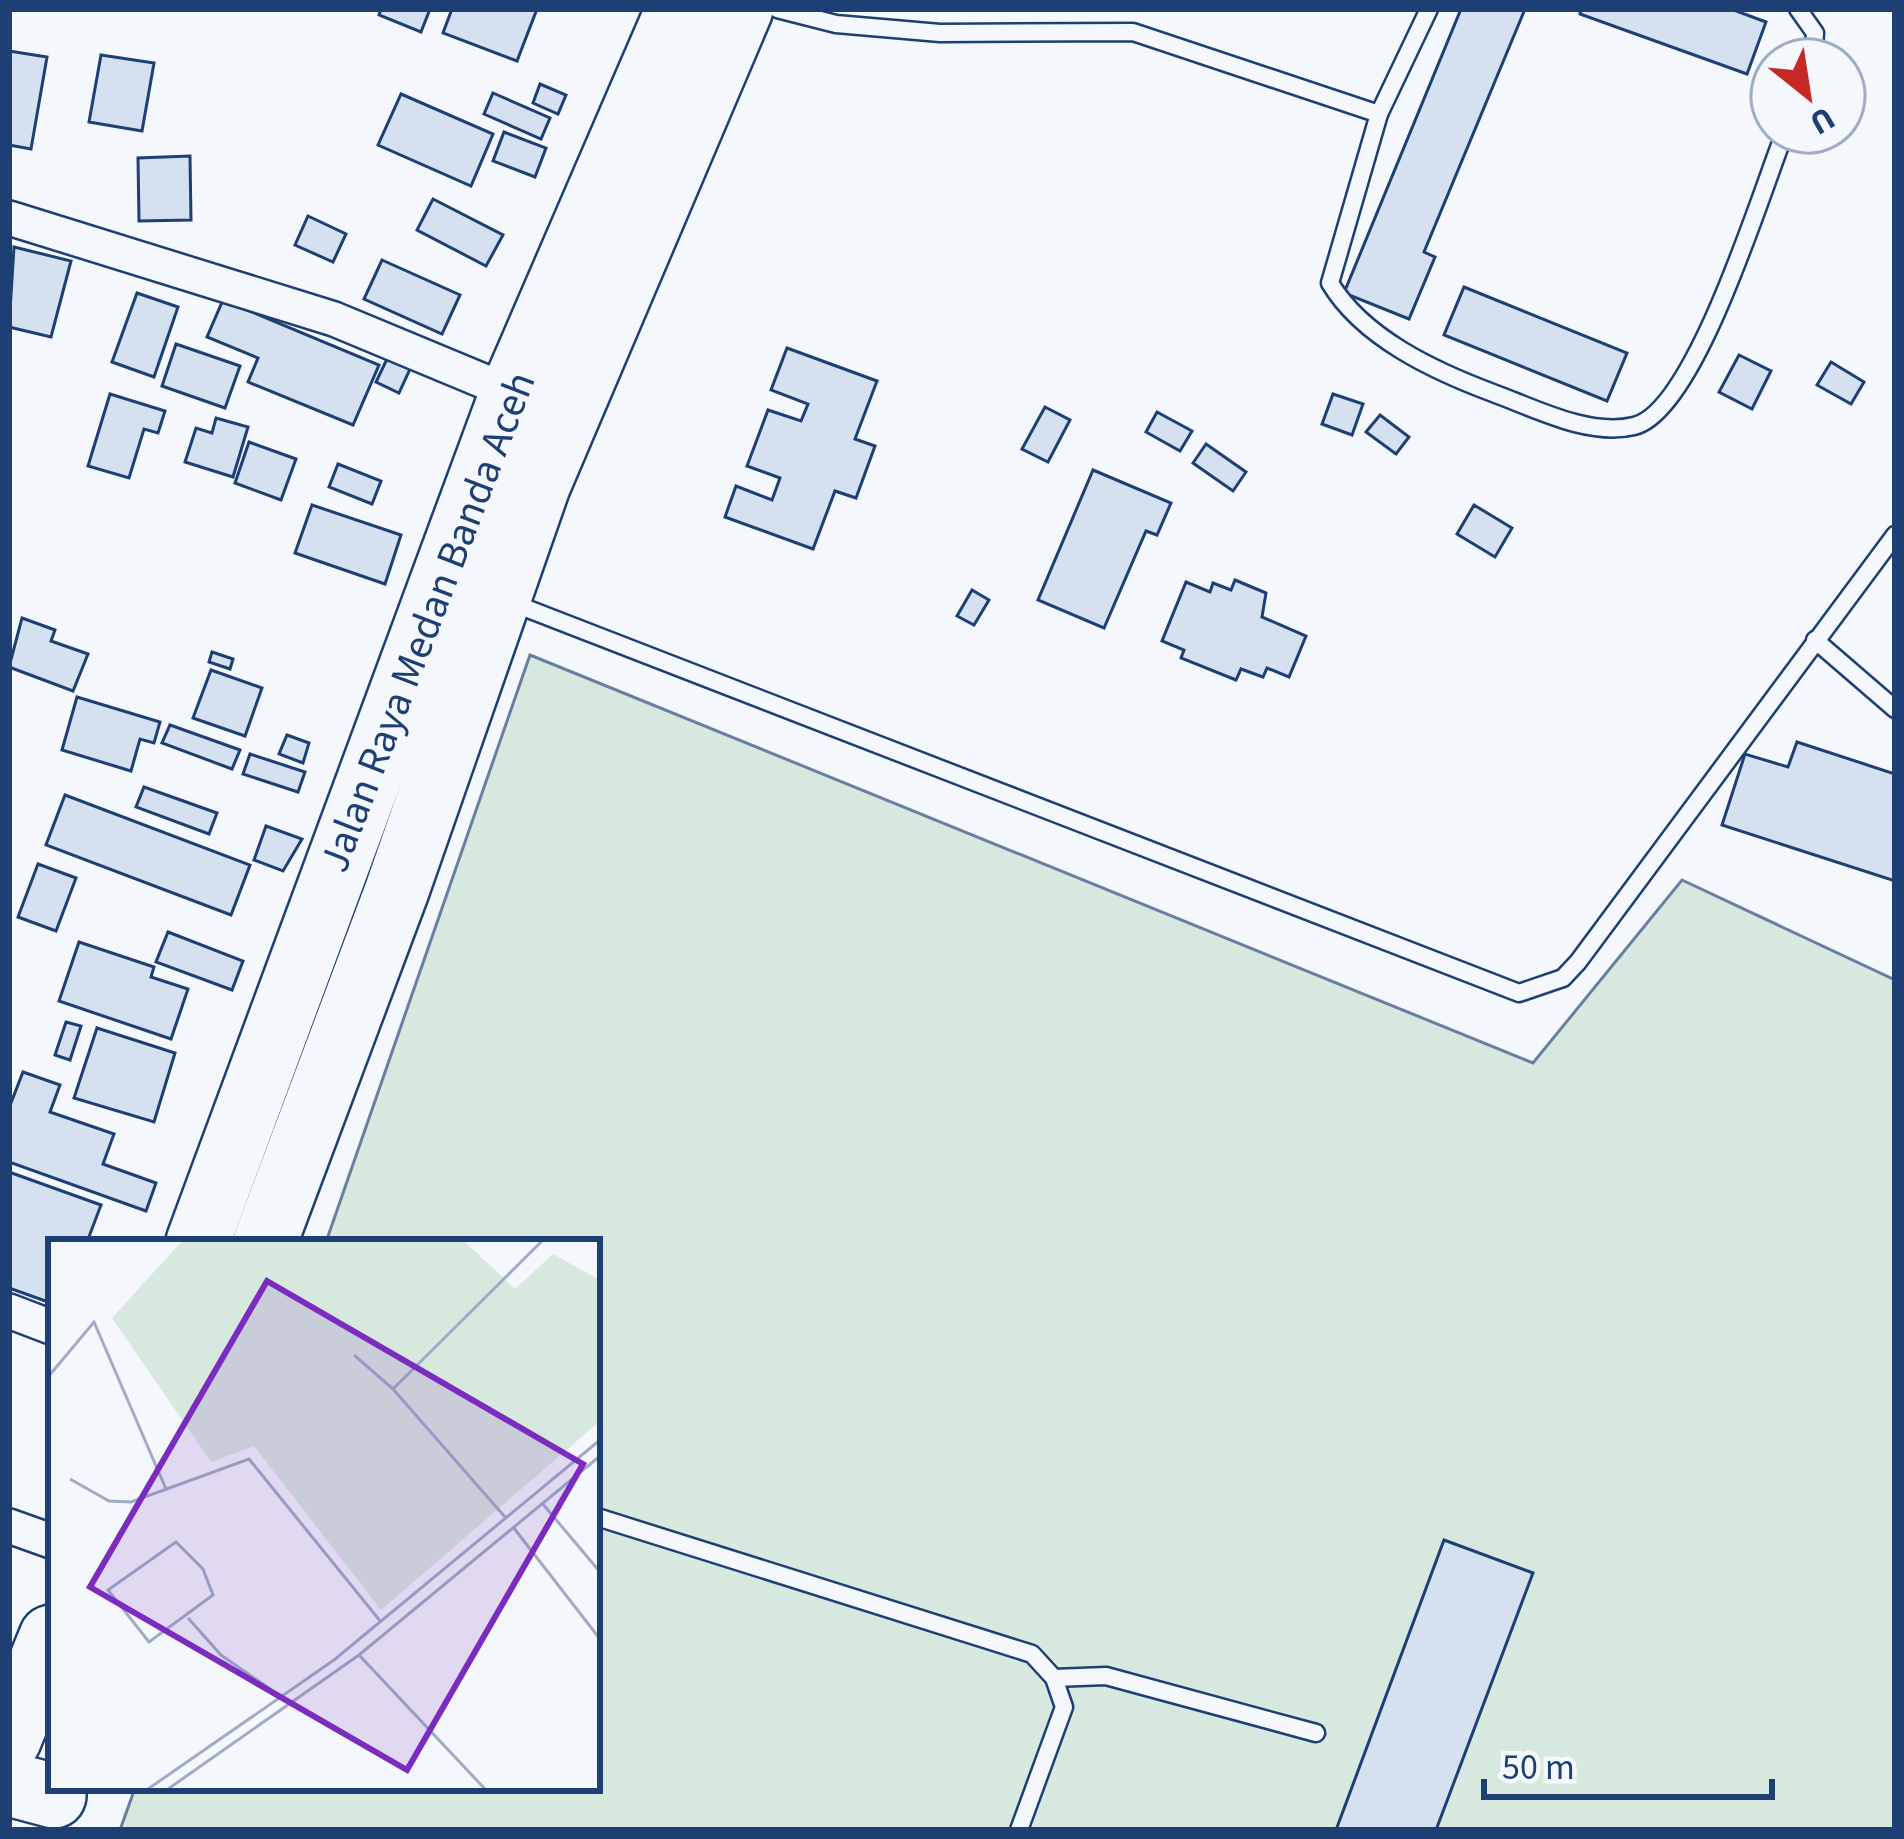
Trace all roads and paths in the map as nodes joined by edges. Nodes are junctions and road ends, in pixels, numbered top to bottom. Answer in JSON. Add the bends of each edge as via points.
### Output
{"nodes":[{"id":1,"x":678,"y":9,"type":"edge"},
{"id":2,"x":741,"y":9,"type":"edge"},
{"id":3,"x":777,"y":9,"type":"edge"},
{"id":4,"x":1429,"y":9,"type":"edge"},
{"id":5,"x":1798,"y":9,"type":"edge"},
{"id":6,"x":1815,"y":36,"type":"edge"},
{"id":7,"x":1379,"y":114,"type":"junction"},
{"id":8,"x":1776,"y":156,"type":"edge"},
{"id":9,"x":9,"y":218,"type":"edge"},
{"id":10,"x":512,"y":393,"type":"junction"},
{"id":11,"x":1895,"y":535,"type":"edge"},
{"id":12,"x":498,"y":597,"type":"junction"},
{"id":13,"x":1815,"y":640,"type":"junction"},
{"id":14,"x":1895,"y":709,"type":"edge"},
{"id":15,"x":199,"y":1239,"type":"edge"},
{"id":16,"x":266,"y":1239,"type":"edge"},
{"id":17,"x":9,"y":1311,"type":"edge"},
{"id":18,"x":48,"y":1327,"type":"edge"},
{"id":19,"x":600,"y":1518,"type":"edge"},
{"id":20,"x":9,"y":1526,"type":"edge"},
{"id":21,"x":48,"y":1540,"type":"edge"},
{"id":22,"x":48,"y":1644,"type":"edge"},
{"id":23,"x":1054,"y":1678,"type":"junction"},
{"id":24,"x":1316,"y":1733,"type":"dead end"},
{"id":25,"x":9,"y":1740,"type":"edge"},
{"id":26,"x":1019,"y":1830,"type":"edge"}],
"edges":[{"from":1,"to":10,"type":"highway","name":"Jalan Raya Medan Banda Aceh"},
{"from":2,"to":12,"type":"highway","name":"Jalan Raya Medan Banda Aceh","via":[[612,304]]},
{"from":3,"to":7,"type":"lane","via":[[836,24],[940,33],[1133,32]]},
{"from":4,"to":7,"type":"lane"},
{"from":5,"to":6,"type":"lane"},
{"from":7,"to":8,"type":"lane","via":[[1330,283],[1346,310],[1439,372],[1593,426],[1635,426],[1666,407],[1692,369]]},
{"from":9,"to":10,"type":"street","via":[[334,319]]},
{"from":10,"to":15,"type":"highway","name":"Jalan Raya Medan Banda Aceh"},
{"from":11,"to":13,"type":"lane"},
{"from":12,"to":13,"type":"lane","via":[[1519,993],[1563,979],[1578,962]]},
{"from":12,"to":16,"type":"highway","name":"Jalan Raya Medan Banda Aceh"},
{"from":13,"to":14,"type":"lane"},
{"from":17,"to":18,"type":"street"},
{"from":19,"to":23,"type":"lane","via":[[1032,1654]]},
{"from":20,"to":21,"type":"street"},
{"from":22,"to":25,"type":"highway"},
{"from":23,"to":24,"type":"lane","via":[[1106,1676]]},
{"from":23,"to":26,"type":"lane","via":[[1064,1707]]}]}
